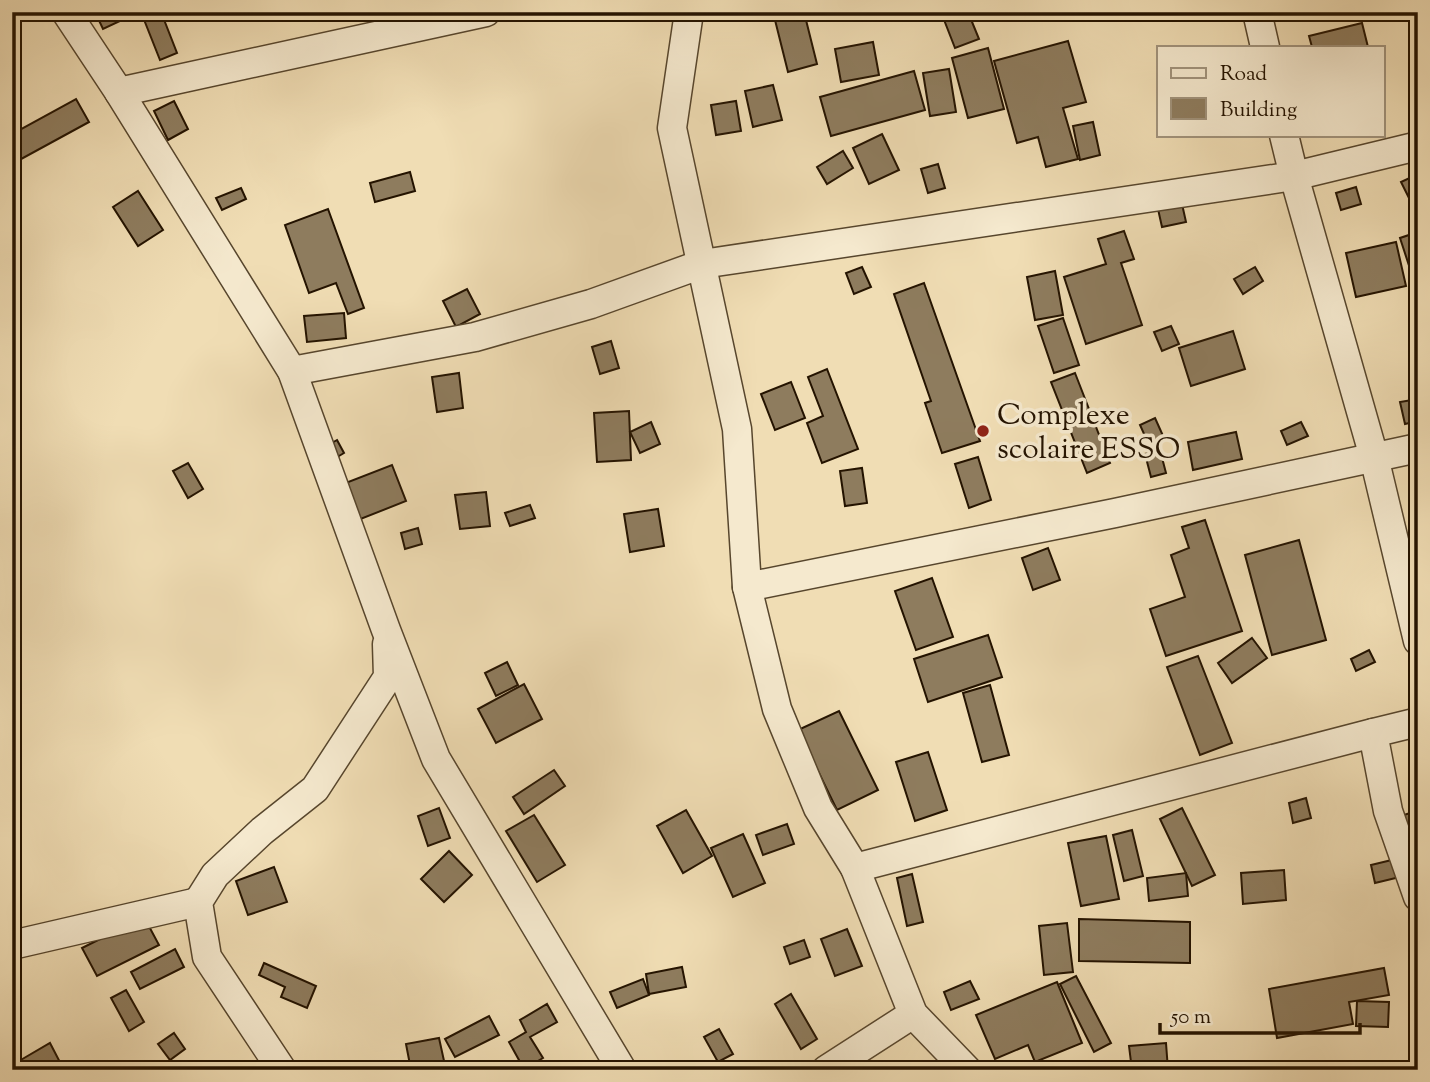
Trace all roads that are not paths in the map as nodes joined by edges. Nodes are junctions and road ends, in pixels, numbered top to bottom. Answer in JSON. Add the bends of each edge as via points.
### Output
{"nodes":[{"id":1,"x":66,"y":12,"type":"edge"},
{"id":2,"x":486,"y":12,"type":"edge"},
{"id":3,"x":688,"y":12,"type":"edge"},
{"id":4,"x":1257,"y":12,"type":"edge"},
{"id":5,"x":1265,"y":46,"type":"edge"},
{"id":6,"x":119,"y":92,"type":"junction"},
{"id":7,"x":1284,"y":136,"type":"edge"},
{"id":8,"x":1418,"y":146,"type":"edge"},
{"id":9,"x":1294,"y":176,"type":"junction"},
{"id":10,"x":702,"y":264,"type":"junction"},
{"id":11,"x":292,"y":371,"type":"junction"},
{"id":12,"x":1418,"y":448,"type":"edge"},
{"id":13,"x":1374,"y":457,"type":"junction"},
{"id":14,"x":747,"y":587,"type":"junction"},
{"id":15,"x":386,"y":630,"type":"junction"},
{"id":16,"x":1418,"y":641,"type":"edge"},
{"id":17,"x":1418,"y":722,"type":"edge"},
{"id":18,"x":1373,"y":733,"type":"junction"},
{"id":19,"x":855,"y":868,"type":"junction"},
{"id":20,"x":1418,"y":897,"type":"edge"},
{"id":21,"x":198,"y":902,"type":"junction"},
{"id":22,"x":12,"y":945,"type":"edge"},
{"id":23,"x":913,"y":1014,"type":"junction"},
{"id":24,"x":282,"y":1070,"type":"edge"},
{"id":25,"x":622,"y":1070,"type":"edge"},
{"id":26,"x":826,"y":1070,"type":"edge"},
{"id":27,"x":967,"y":1070,"type":"edge"}],
"edges":[{"from":1,"to":6,"type":"street"},
{"from":2,"to":6,"type":"street"},
{"from":3,"to":10,"type":"street","via":[[673,128]]},
{"from":4,"to":5,"type":"street"},
{"from":6,"to":11,"type":"street"},
{"from":7,"to":9,"type":"street"},
{"from":8,"to":9,"type":"street"},
{"from":9,"to":10,"type":"street"},
{"from":9,"to":13,"type":"street"},
{"from":10,"to":11,"type":"street","via":[[591,304],[475,337]]},
{"from":10,"to":14,"type":"street","via":[[737,429]]},
{"from":11,"to":15,"type":"street"},
{"from":12,"to":13,"type":"street"},
{"from":13,"to":14,"type":"street"},
{"from":13,"to":16,"type":"street"},
{"from":14,"to":19,"type":"street","via":[[777,709],[818,808]]},
{"from":15,"to":21,"type":"street","via":[[387,677],[315,789],[215,875]]},
{"from":15,"to":25,"type":"street","via":[[436,759]]},
{"from":17,"to":18,"type":"street"},
{"from":18,"to":19,"type":"street"},
{"from":18,"to":20,"type":"street","via":[[1388,811]]},
{"from":19,"to":23,"type":"street"},
{"from":21,"to":22,"type":"street"},
{"from":21,"to":24,"type":"street","via":[[207,957]]},
{"from":23,"to":26,"type":"street"},
{"from":23,"to":27,"type":"street"}]}
